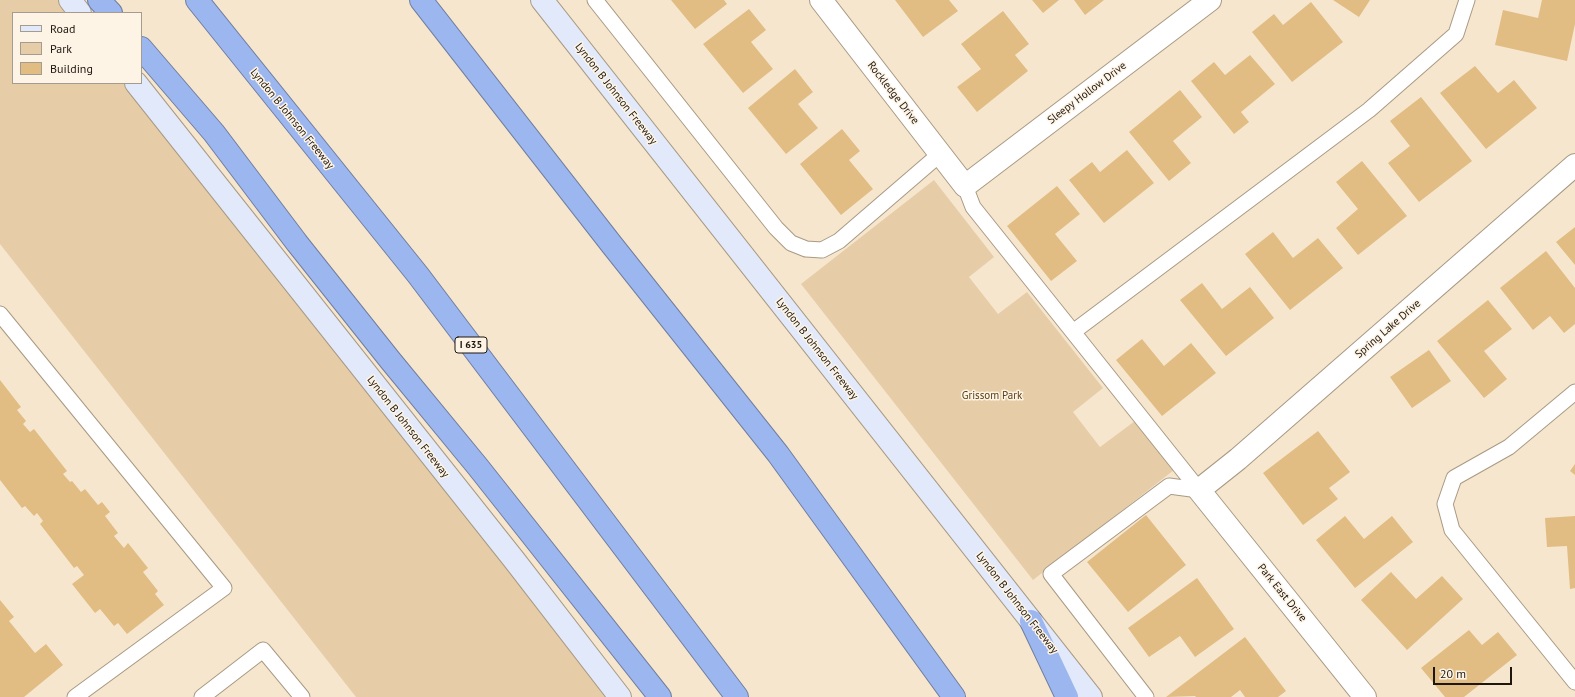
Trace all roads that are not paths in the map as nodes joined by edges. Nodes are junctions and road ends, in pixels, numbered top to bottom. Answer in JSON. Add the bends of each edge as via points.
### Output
{"nodes":[{"id":1,"x":70,"y":0,"type":"edge"},
{"id":2,"x":100,"y":0,"type":"edge"},
{"id":3,"x":197,"y":0,"type":"edge"},
{"id":4,"x":421,"y":0,"type":"edge"},
{"id":5,"x":542,"y":0,"type":"edge"},
{"id":6,"x":595,"y":0,"type":"edge"},
{"id":7,"x":821,"y":0,"type":"edge"},
{"id":8,"x":1210,"y":0,"type":"edge"},
{"id":9,"x":1466,"y":0,"type":"edge"},
{"id":10,"x":79,"y":12,"type":"edge"},
{"id":11,"x":110,"y":12,"type":"edge"},
{"id":12,"x":142,"y":49,"type":"edge"},
{"id":13,"x":137,"y":84,"type":"edge"},
{"id":14,"x":940,"y":154,"type":"junction"},
{"id":15,"x":1575,"y":165,"type":"edge"},
{"id":16,"x":964,"y":186,"type":"junction"},
{"id":17,"x":0,"y":314,"type":"edge"},
{"id":18,"x":1073,"y":332,"type":"junction"},
{"id":19,"x":1575,"y":392,"type":"edge"},
{"id":20,"x":1199,"y":490,"type":"junction"},
{"id":21,"x":1031,"y":621,"type":"junction"},
{"id":22,"x":1575,"y":682,"type":"edge"},
{"id":23,"x":75,"y":697,"type":"edge"},
{"id":24,"x":202,"y":697,"type":"edge"},
{"id":25,"x":302,"y":697,"type":"edge"},
{"id":26,"x":620,"y":697,"type":"edge"},
{"id":27,"x":660,"y":697,"type":"edge"},
{"id":28,"x":737,"y":697,"type":"edge"},
{"id":29,"x":954,"y":697,"type":"edge"},
{"id":30,"x":1067,"y":697,"type":"edge"},
{"id":31,"x":1091,"y":697,"type":"edge"},
{"id":32,"x":1146,"y":697,"type":"edge"},
{"id":33,"x":1365,"y":697,"type":"edge"}],
"edges":[{"from":1,"to":10,"type":"main road"},
{"from":2,"to":11,"type":"highway"},
{"from":3,"to":28,"type":"highway","name":"Lyndon B Johnson Freeway","number":"I 635","via":[[418,275]]},
{"from":4,"to":29,"type":"highway","via":[[778,454]]},
{"from":5,"to":21,"type":"main road","name":"Lyndon B Johnson Freeway"},
{"from":6,"to":14,"type":"lane","via":[[790,243],[806,249],[822,250],[839,241]]},
{"from":7,"to":14,"type":"street","name":"Rockledge Drive"},
{"from":8,"to":16,"type":"street","name":"Sleepy Hollow Drive"},
{"from":9,"to":18,"type":"lane","via":[[1456,34],[1369,110]]},
{"from":12,"to":27,"type":"highway","via":[[214,133],[302,249]]},
{"from":13,"to":26,"type":"main road","name":"Lyndon B Johnson Freeway"},
{"from":14,"to":16,"type":"street","name":"Rockledge Drive"},
{"from":15,"to":20,"type":"street","name":"Spring Lake Drive","via":[[1238,459]]},
{"from":16,"to":18,"type":"lane","via":[[973,207]]},
{"from":17,"to":23,"type":"lane","via":[[224,588]]},
{"from":18,"to":20,"type":"lane"},
{"from":19,"to":22,"type":"lane","via":[[1509,447],[1454,478],[1445,504],[1452,530]]},
{"from":20,"to":32,"type":"lane","via":[[1170,486],[1051,574]]},
{"from":20,"to":33,"type":"street","name":"Park East Drive"},
{"from":21,"to":30,"type":"highway"},
{"from":21,"to":31,"type":"main road","name":"Lyndon B Johnson Freeway"},
{"from":24,"to":25,"type":"lane","via":[[263,650]]}]}
